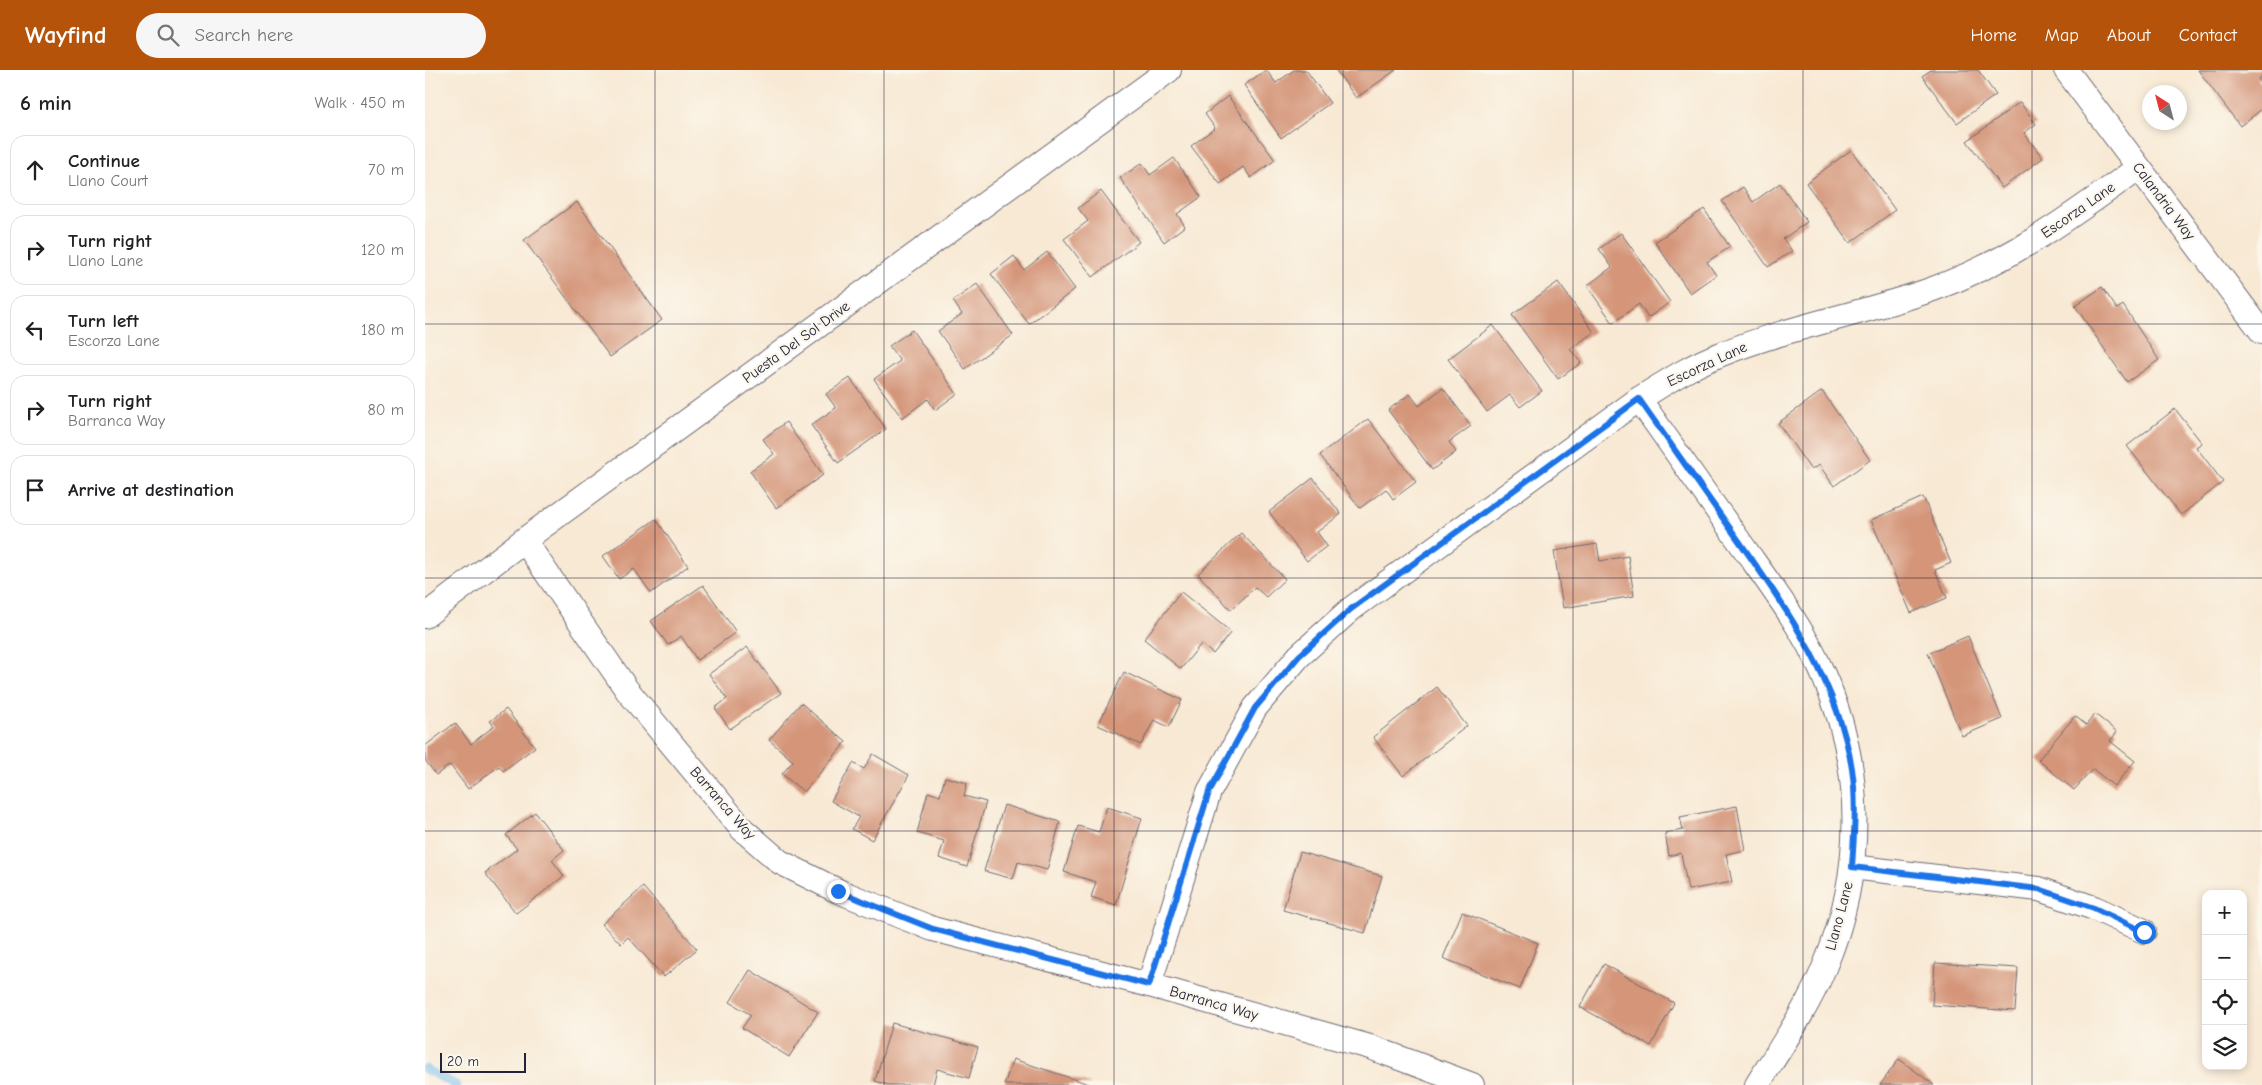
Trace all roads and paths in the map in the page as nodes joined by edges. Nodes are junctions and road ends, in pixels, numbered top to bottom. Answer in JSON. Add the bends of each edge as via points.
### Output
{"nodes":[{"id":1,"x":1168,"y":70,"type":"edge"},
{"id":2,"x":2066,"y":70,"type":"edge"},
{"id":3,"x":2138,"y":168,"type":"junction"},
{"id":4,"x":2262,"y":332,"type":"edge"},
{"id":5,"x":1639,"y":399,"type":"junction"},
{"id":6,"x":524,"y":540,"type":"junction"},
{"id":7,"x":425,"y":616,"type":"edge"},
{"id":8,"x":1852,"y":867,"type":"junction"},
{"id":9,"x":2144,"y":932,"type":"dead end"},
{"id":10,"x":1149,"y":985,"type":"junction"},
{"id":11,"x":1472,"y":1085,"type":"edge"},
{"id":12,"x":1757,"y":1085,"type":"edge"}],
"edges":[{"from":1,"to":6,"type":"street","name":"Puesta Del Sol Drive"},
{"from":2,"to":3,"type":"street","name":"Calandria Way"},
{"from":3,"to":4,"type":"street","name":"Calandria Way"},
{"from":3,"to":5,"type":"street","name":"Escorza Lane","via":[[2047,234],[2001,260],[1933,289],[1755,341],[1681,373]]},
{"from":5,"to":8,"type":"street","name":"Llano Lane","via":[[1787,609],[1822,671],[1841,720],[1852,770],[1855,818]]},
{"from":5,"to":10,"type":"street","name":"Escorza Lane","via":[[1351,609],[1299,656],[1280,678],[1255,708],[1209,792]]},
{"from":6,"to":7,"type":"street","name":"Puesta Del Sol Drive"},
{"from":6,"to":10,"type":"street","name":"Barranca Way","via":[[627,690],[742,829],[780,862],[838,891],[933,929]]},
{"from":8,"to":9,"type":"street","via":[[2039,889],[2094,908]]},
{"from":8,"to":12,"type":"street","name":"Llano Lane","via":[[1840,921],[1824,968]]},
{"from":10,"to":11,"type":"street","name":"Barranca Way","via":[[1370,1047]]}]}
